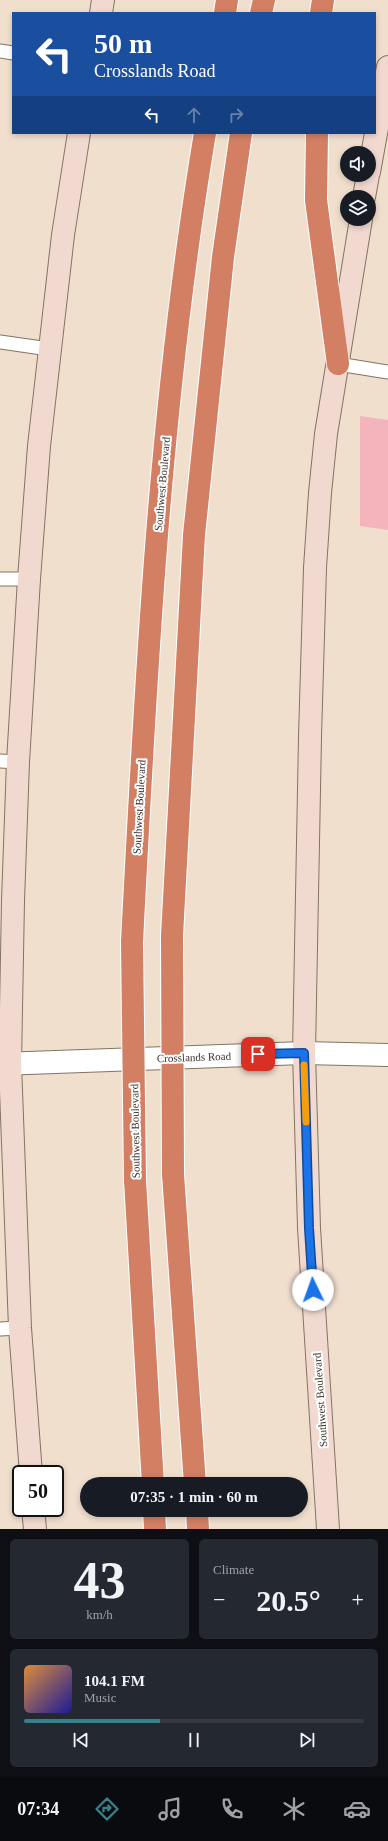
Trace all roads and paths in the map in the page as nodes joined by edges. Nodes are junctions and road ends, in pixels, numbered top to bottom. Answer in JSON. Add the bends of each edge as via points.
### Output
{"nodes":[{"id":1,"x":104,"y":0,"type":"edge"},
{"id":2,"x":227,"y":0,"type":"edge"},
{"id":3,"x":264,"y":0,"type":"edge"},
{"id":4,"x":323,"y":0,"type":"edge"},
{"id":5,"x":101,"y":12,"type":"edge"},
{"id":6,"x":225,"y":12,"type":"edge"},
{"id":7,"x":262,"y":12,"type":"edge"},
{"id":8,"x":321,"y":12,"type":"edge"},
{"id":9,"x":0,"y":51,"type":"edge"},
{"id":10,"x":12,"y":53,"type":"edge"},
{"id":11,"x":388,"y":67,"type":"edge"},
{"id":12,"x":376,"y":133,"type":"edge"},
{"id":13,"x":79,"y":134,"type":"edge"},
{"id":14,"x":205,"y":134,"type":"edge"},
{"id":15,"x":241,"y":134,"type":"edge"},
{"id":16,"x":317,"y":134,"type":"edge"},
{"id":17,"x":376,"y":134,"type":"edge"},
{"id":18,"x":374,"y":146,"type":"edge"},
{"id":19,"x":360,"y":226,"type":"edge"},
{"id":20,"x":0,"y":342,"type":"edge"},
{"id":21,"x":49,"y":350,"type":"junction"},
{"id":22,"x":338,"y":364,"type":"junction"},
{"id":23,"x":388,"y":372,"type":"edge"},
{"id":24,"x":0,"y":579,"type":"edge"},
{"id":25,"x":29,"y":579,"type":"junction"},
{"id":26,"x":9,"y":761,"type":"edge"},
{"id":27,"x":304,"y":1053,"type":"junction"},
{"id":28,"x":388,"y":1055,"type":"edge"},
{"id":29,"x":5,"y":1064,"type":"edge"},
{"id":30,"x":10,"y":1329,"type":"edge"},
{"id":31,"x":30,"y":1465,"type":"edge"},
{"id":32,"x":153,"y":1477,"type":"edge"},
{"id":33,"x":195,"y":1477,"type":"edge"},
{"id":34,"x":34,"y":1517,"type":"edge"},
{"id":35,"x":154,"y":1517,"type":"edge"},
{"id":36,"x":197,"y":1517,"type":"edge"},
{"id":37,"x":35,"y":1529,"type":"edge"},
{"id":38,"x":155,"y":1529,"type":"edge"},
{"id":39,"x":198,"y":1529,"type":"edge"},
{"id":40,"x":328,"y":1529,"type":"edge"}],
"edges":[{"from":1,"to":5,"type":"main road"},
{"from":2,"to":6,"type":"highway"},
{"from":3,"to":7,"type":"highway"},
{"from":4,"to":8,"type":"highway"},
{"from":9,"to":10,"type":"lane"},
{"from":11,"to":12,"type":"main road"},
{"from":13,"to":21,"type":"main road"},
{"from":14,"to":32,"type":"highway","name":"Southwest Boulevard","bridge":true,"via":[[191,212],[159,520],[148,648],[132,942],[136,1180]]},
{"from":15,"to":33,"type":"highway","bridge":true,"via":[[222,272],[194,535],[172,936],[173,1174]]},
{"from":16,"to":22,"type":"highway","via":[[316,200]]},
{"from":17,"to":18,"type":"main road"},
{"from":19,"to":22,"type":"main road","name":"Southwest Boulevard"},
{"from":20,"to":21,"type":"lane"},
{"from":21,"to":25,"type":"main road"},
{"from":22,"to":23,"type":"lane"},
{"from":22,"to":27,"type":"main road","name":"Southwest Boulevard","via":[[326,434],[315,568]]},
{"from":24,"to":25,"type":"lane"},
{"from":25,"to":26,"type":"main road"},
{"from":26,"to":29,"type":"main road","via":[[13,901]]},
{"from":27,"to":28,"type":"street","name":"Crosslands Road"},
{"from":27,"to":29,"type":"street","name":"Crosslands Road"},
{"from":27,"to":40,"type":"main road","name":"Southwest Boulevard","via":[[309,1228]]},
{"from":29,"to":30,"type":"main road"},
{"from":30,"to":31,"type":"main road"},
{"from":34,"to":37,"type":"main road"},
{"from":35,"to":38,"type":"highway"},
{"from":36,"to":39,"type":"highway"}]}
